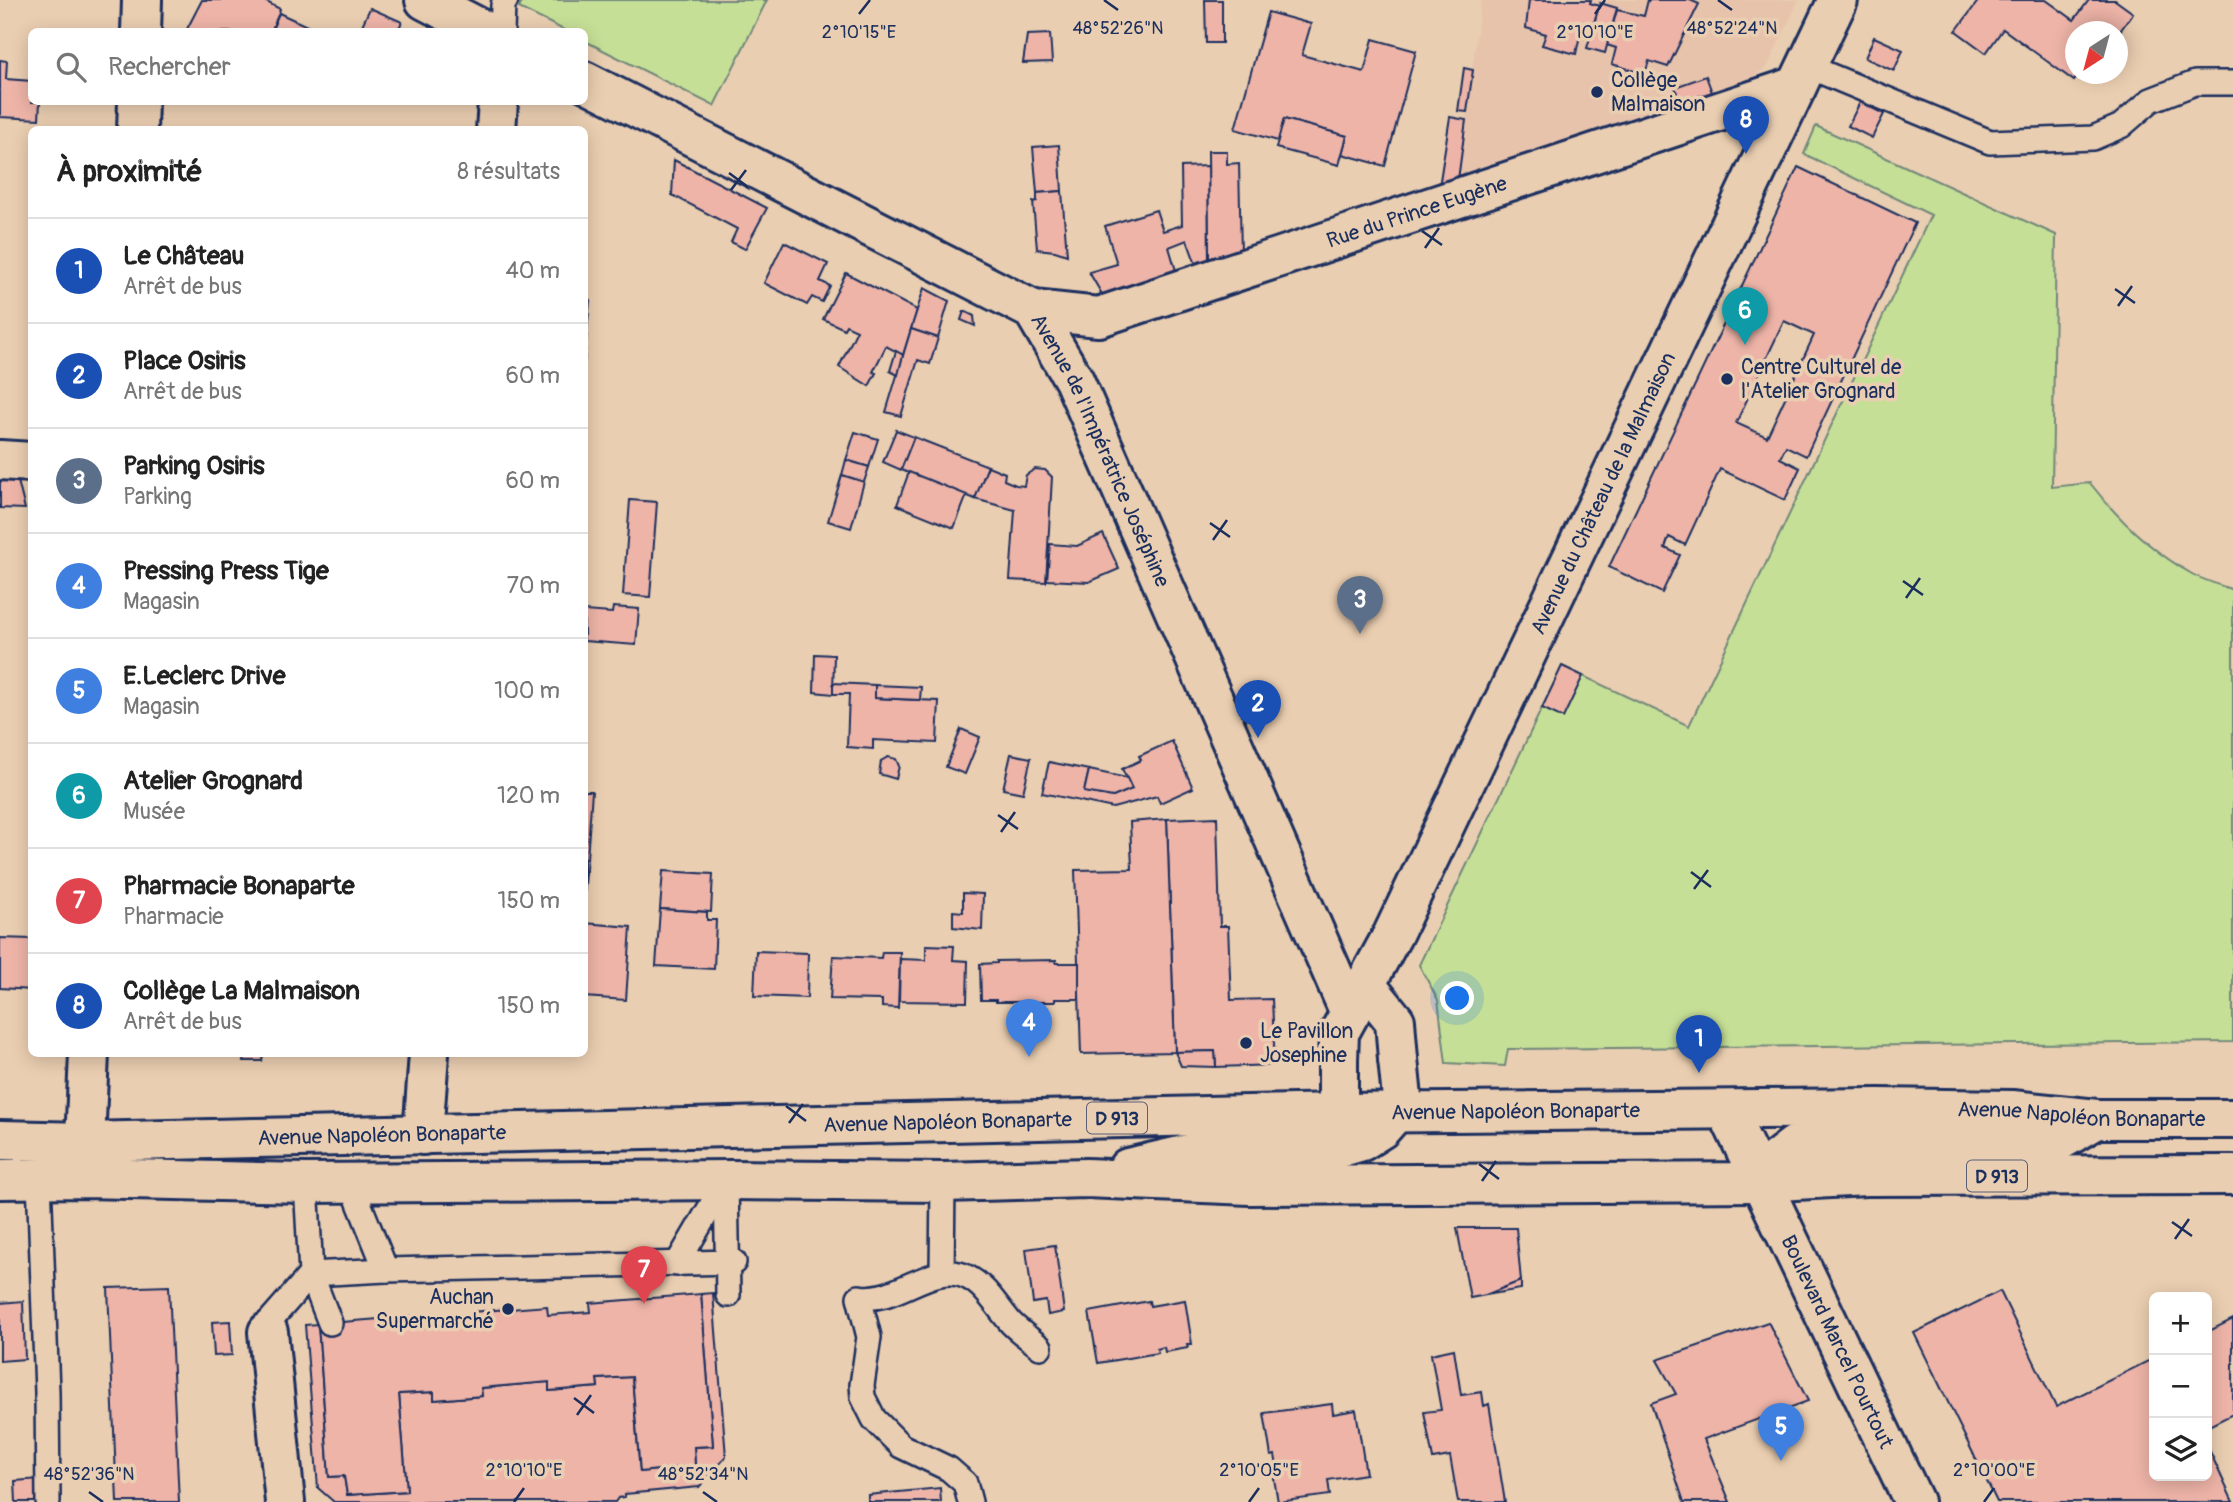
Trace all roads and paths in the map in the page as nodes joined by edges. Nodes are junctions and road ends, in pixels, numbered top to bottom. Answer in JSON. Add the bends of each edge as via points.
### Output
{"nodes":[{"id":1,"x":142,"y":0,"type":"edge"},
{"id":2,"x":425,"y":0,"type":"edge"},
{"id":3,"x":506,"y":0,"type":"edge"},
{"id":4,"x":1838,"y":0,"type":"edge"},
{"id":5,"x":141,"y":28,"type":"edge"},
{"id":6,"x":479,"y":28,"type":"edge"},
{"id":7,"x":502,"y":28,"type":"edge"},
{"id":8,"x":1802,"y":76,"type":"junction"},
{"id":9,"x":588,"y":83,"type":"edge"},
{"id":10,"x":2233,"y":83,"type":"edge"},
{"id":11,"x":138,"y":105,"type":"edge"},
{"id":12,"x":498,"y":105,"type":"edge"},
{"id":13,"x":136,"y":126,"type":"edge"},
{"id":14,"x":496,"y":126,"type":"edge"},
{"id":15,"x":1033,"y":310,"type":"junction"},
{"id":16,"x":0,"y":460,"type":"edge"},
{"id":17,"x":28,"y":462,"type":"edge"},
{"id":18,"x":1358,"y":998,"type":"junction"},
{"id":19,"x":89,"y":1057,"type":"edge"},
{"id":20,"x":429,"y":1057,"type":"edge"},
{"id":21,"x":1727,"y":1111,"type":"junction"},
{"id":22,"x":1396,"y":1112,"type":"junction"},
{"id":23,"x":2097,"y":1119,"type":"junction"},
{"id":24,"x":2233,"y":1119,"type":"edge"},
{"id":25,"x":423,"y":1135,"type":"junction"},
{"id":26,"x":0,"y":1140,"type":"edge"},
{"id":27,"x":85,"y":1142,"type":"junction"},
{"id":28,"x":1338,"y":1149,"type":"junction"},
{"id":29,"x":2233,"y":1175,"type":"edge"},
{"id":30,"x":0,"y":1179,"type":"edge"},
{"id":31,"x":39,"y":1179,"type":"junction"},
{"id":32,"x":726,"y":1180,"type":"junction"},
{"id":33,"x":943,"y":1182,"type":"junction"},
{"id":34,"x":1762,"y":1182,"type":"junction"},
{"id":35,"x":306,"y":1183,"type":"junction"},
{"id":36,"x":351,"y":1183,"type":"junction"},
{"id":37,"x":730,"y":1262,"type":"junction"},
{"id":38,"x":677,"y":1264,"type":"junction"},
{"id":39,"x":386,"y":1270,"type":"junction"},
{"id":40,"x":942,"y":1273,"type":"junction"},
{"id":41,"x":311,"y":1274,"type":"junction"},
{"id":42,"x":728,"y":1295,"type":"dead end"},
{"id":43,"x":330,"y":1323,"type":"dead end"},
{"id":44,"x":268,"y":1332,"type":"joint"},
{"id":45,"x":1040,"y":1347,"type":"dead end"},
{"id":46,"x":48,"y":1502,"type":"edge"},
{"id":47,"x":285,"y":1502,"type":"edge"},
{"id":48,"x":970,"y":1502,"type":"edge"},
{"id":49,"x":1914,"y":1502,"type":"edge"}],
"edges":[{"from":1,"to":5,"type":"main road"},
{"from":2,"to":6,"type":"main road"},
{"from":3,"to":7,"type":"lane"},
{"from":4,"to":8,"type":"main road","name":"Avenue du Château de la Malmaison"},
{"from":8,"to":10,"type":"lane","via":[[1990,142],[2093,138],[2121,126],[2151,100],[2195,83]]},
{"from":8,"to":15,"type":"main road","name":"Rue du Prince Eugène","via":[[1099,317]]},
{"from":8,"to":18,"type":"main road","name":"Avenue du Château de la Malmaison","via":[[1393,934]]},
{"from":9,"to":15,"type":"main road","name":"Avenue de l'Impératrice Joséphine"},
{"from":11,"to":13,"type":"main road"},
{"from":12,"to":14,"type":"main road"},
{"from":15,"to":18,"type":"main road","name":"Avenue de l'Impératrice Joséphine","via":[[1074,380]]},
{"from":16,"to":17,"type":"main road"},
{"from":18,"to":22,"type":"main road","name":"Avenue de l'Impératrice Joséphine","via":[[1395,1021],[1402,1098]]},
{"from":18,"to":28,"type":"main road","name":"Avenue du Château de la Malmaison","via":[[1339,1033]]},
{"from":19,"to":27,"type":"main road"},
{"from":20,"to":25,"type":"main road"},
{"from":21,"to":22,"type":"main road","name":"Avenue Napoléon Bonaparte","number":"D 913"},
{"from":21,"to":23,"type":"main road","name":"Avenue Napoléon Bonaparte","number":"D 913","via":[[2012,1110]]},
{"from":21,"to":34,"type":"main road","name":"Boulevard Marcel Pourtout"},
{"from":22,"to":28,"type":"main road","via":[[1362,1142]]},
{"from":23,"to":24,"type":"main road","name":"Avenue Napoléon Bonaparte","number":"D 913"},
{"from":23,"to":34,"type":"main road","number":"D 913","via":[[2057,1142],[1794,1146],[1776,1160]]},
{"from":25,"to":27,"type":"main road","name":"Avenue Napoléon Bonaparte","number":"D 913"},
{"from":25,"to":28,"type":"main road","name":"Avenue Napoléon Bonaparte","number":"D 913"},
{"from":26,"to":27,"type":"main road","name":"Avenue Napoléon Bonaparte","number":"D 913"},
{"from":28,"to":33,"type":"main road","name":"Avenue Napoléon Bonaparte","number":"D 913","via":[[1234,1185],[1086,1178]]},
{"from":28,"to":34,"type":"main road","name":"Avenue Napoléon Bonaparte","number":"D 913"},
{"from":29,"to":34,"type":"main road","name":"Avenue Napoléon Bonaparte","number":"D 913","via":[[1866,1176]]},
{"from":30,"to":31,"type":"main road","name":"Avenue Napoléon Bonaparte","number":"D 913"},
{"from":31,"to":35,"type":"main road","name":"Avenue Napoléon Bonaparte","number":"D 913"},
{"from":31,"to":46,"type":"lane"},
{"from":32,"to":33,"type":"main road","name":"Avenue Napoléon Bonaparte","number":"D 913"},
{"from":32,"to":36,"type":"main road","name":"Avenue Napoléon Bonaparte","number":"D 913"},
{"from":32,"to":37,"type":"lane"},
{"from":32,"to":38,"type":"lane"},
{"from":33,"to":40,"type":"lane"},
{"from":34,"to":49,"type":"main road","name":"Boulevard Marcel Pourtout"},
{"from":35,"to":36,"type":"main road","name":"Avenue Napoléon Bonaparte","number":"D 913"},
{"from":35,"to":41,"type":"lane"},
{"from":36,"to":39,"type":"lane"},
{"from":37,"to":38,"type":"lane"},
{"from":37,"to":42,"type":"lane"},
{"from":38,"to":39,"type":"lane"},
{"from":39,"to":41,"type":"lane"},
{"from":40,"to":45,"type":"lane","via":[[969,1277]]},
{"from":40,"to":48,"type":"lane","via":[[880,1298],[859,1297],[869,1337],[863,1397],[874,1419],[894,1440],[949,1469],[965,1483]]},
{"from":41,"to":43,"type":"lane"},
{"from":41,"to":44,"type":"lane","via":[[268,1323]]},
{"from":44,"to":47,"type":"main road"}]}
